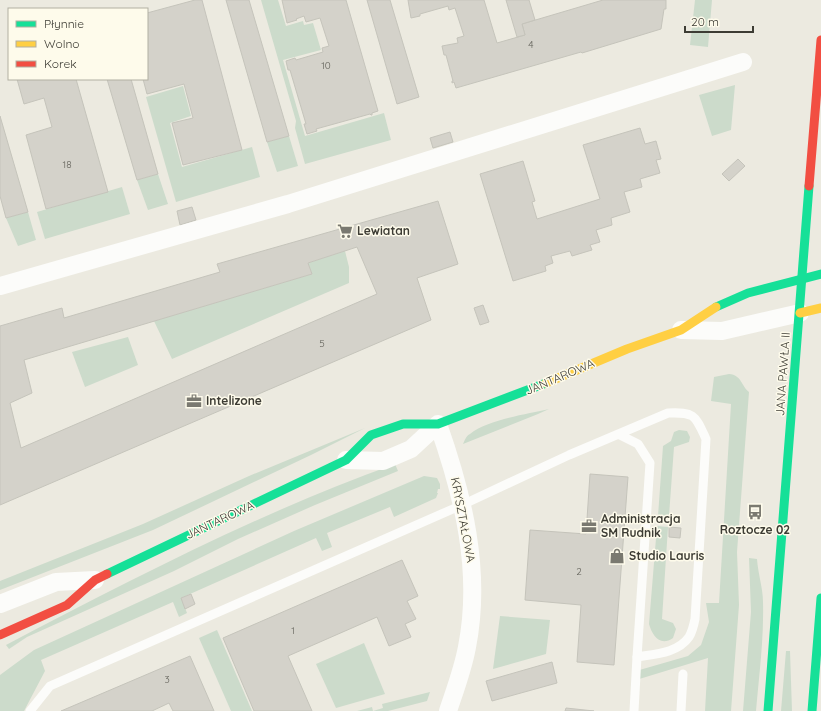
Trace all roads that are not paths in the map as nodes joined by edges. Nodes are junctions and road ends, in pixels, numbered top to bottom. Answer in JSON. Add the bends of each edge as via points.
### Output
{"nodes":[{"id":1,"x":821,"y":40,"type":"edge"},
{"id":2,"x":743,"y":62,"type":"dead end"},
{"id":3,"x":821,"y":274,"type":"edge"},
{"id":4,"x":802,"y":279,"type":"junction"},
{"id":5,"x":0,"y":286,"type":"edge"},
{"id":6,"x":821,"y":308,"type":"edge"},
{"id":7,"x":800,"y":313,"type":"junction"},
{"id":8,"x":681,"y":330,"type":"junction"},
{"id":9,"x":438,"y":424,"type":"junction"},
{"id":10,"x":618,"y":434,"type":"junction"},
{"id":11,"x":346,"y":460,"type":"junction"},
{"id":12,"x":462,"y":505,"type":"junction"},
{"id":13,"x":94,"y":580,"type":"junction"},
{"id":14,"x":821,"y":598,"type":"edge"},
{"id":15,"x":0,"y":604,"type":"edge"},
{"id":16,"x":0,"y":636,"type":"edge"},
{"id":17,"x":637,"y":657,"type":"junction"},
{"id":18,"x":683,"y":674,"type":"dead end"},
{"id":19,"x":30,"y":711,"type":"edge"},
{"id":20,"x":448,"y":711,"type":"edge"},
{"id":21,"x":634,"y":711,"type":"edge"},
{"id":22,"x":681,"y":711,"type":"edge"},
{"id":23,"x":768,"y":711,"type":"edge"},
{"id":24,"x":812,"y":711,"type":"edge"}],
"edges":[{"from":1,"to":4,"type":"street","name":"JANA PAWŁA II"},
{"from":2,"to":5,"type":"street","via":[[288,204]]},
{"from":3,"to":4,"type":"street","name":"JANTAROWA"},
{"from":4,"to":7,"type":"street","name":"JANA PAWŁA II"},
{"from":4,"to":8,"type":"street","name":"JANTAROWA","via":[[748,293],[717,306]]},
{"from":6,"to":7,"type":"street"},
{"from":7,"to":8,"type":"street","name":"JANTAROWA","via":[[722,331]]},
{"from":7,"to":23,"type":"street","name":"JANA PAWŁA II"},
{"from":8,"to":9,"type":"street","name":"JANTAROWA"},
{"from":9,"to":11,"type":"street","name":"JANTAROWA","via":[[403,424],[371,435]]},
{"from":9,"to":11,"type":"street","name":"JANTAROWA","via":[[411,449],[383,461]]},
{"from":9,"to":12,"type":"street","name":"KRYSZTAŁOWA"},
{"from":10,"to":12,"type":"lane"},
{"from":10,"to":17,"type":"lane","via":[[638,444],[650,463]]},
{"from":10,"to":17,"type":"lane","via":[[668,412],[685,412],[697,419],[706,439],[695,619],[689,636],[677,648]]},
{"from":11,"to":13,"type":"street","name":"JANTAROWA"},
{"from":12,"to":19,"type":"lane","via":[[50,686]]},
{"from":12,"to":20,"type":"street","name":"KRYSZTAŁOWA","via":[[471,553],[472,614],[464,662]]},
{"from":13,"to":15,"type":"street","name":"JANTAROWA","via":[[56,582]]},
{"from":13,"to":16,"type":"street","name":"JANTAROWA","via":[[67,605]]},
{"from":14,"to":24,"type":"street"},
{"from":17,"to":21,"type":"lane"},
{"from":18,"to":22,"type":"lane"}]}
